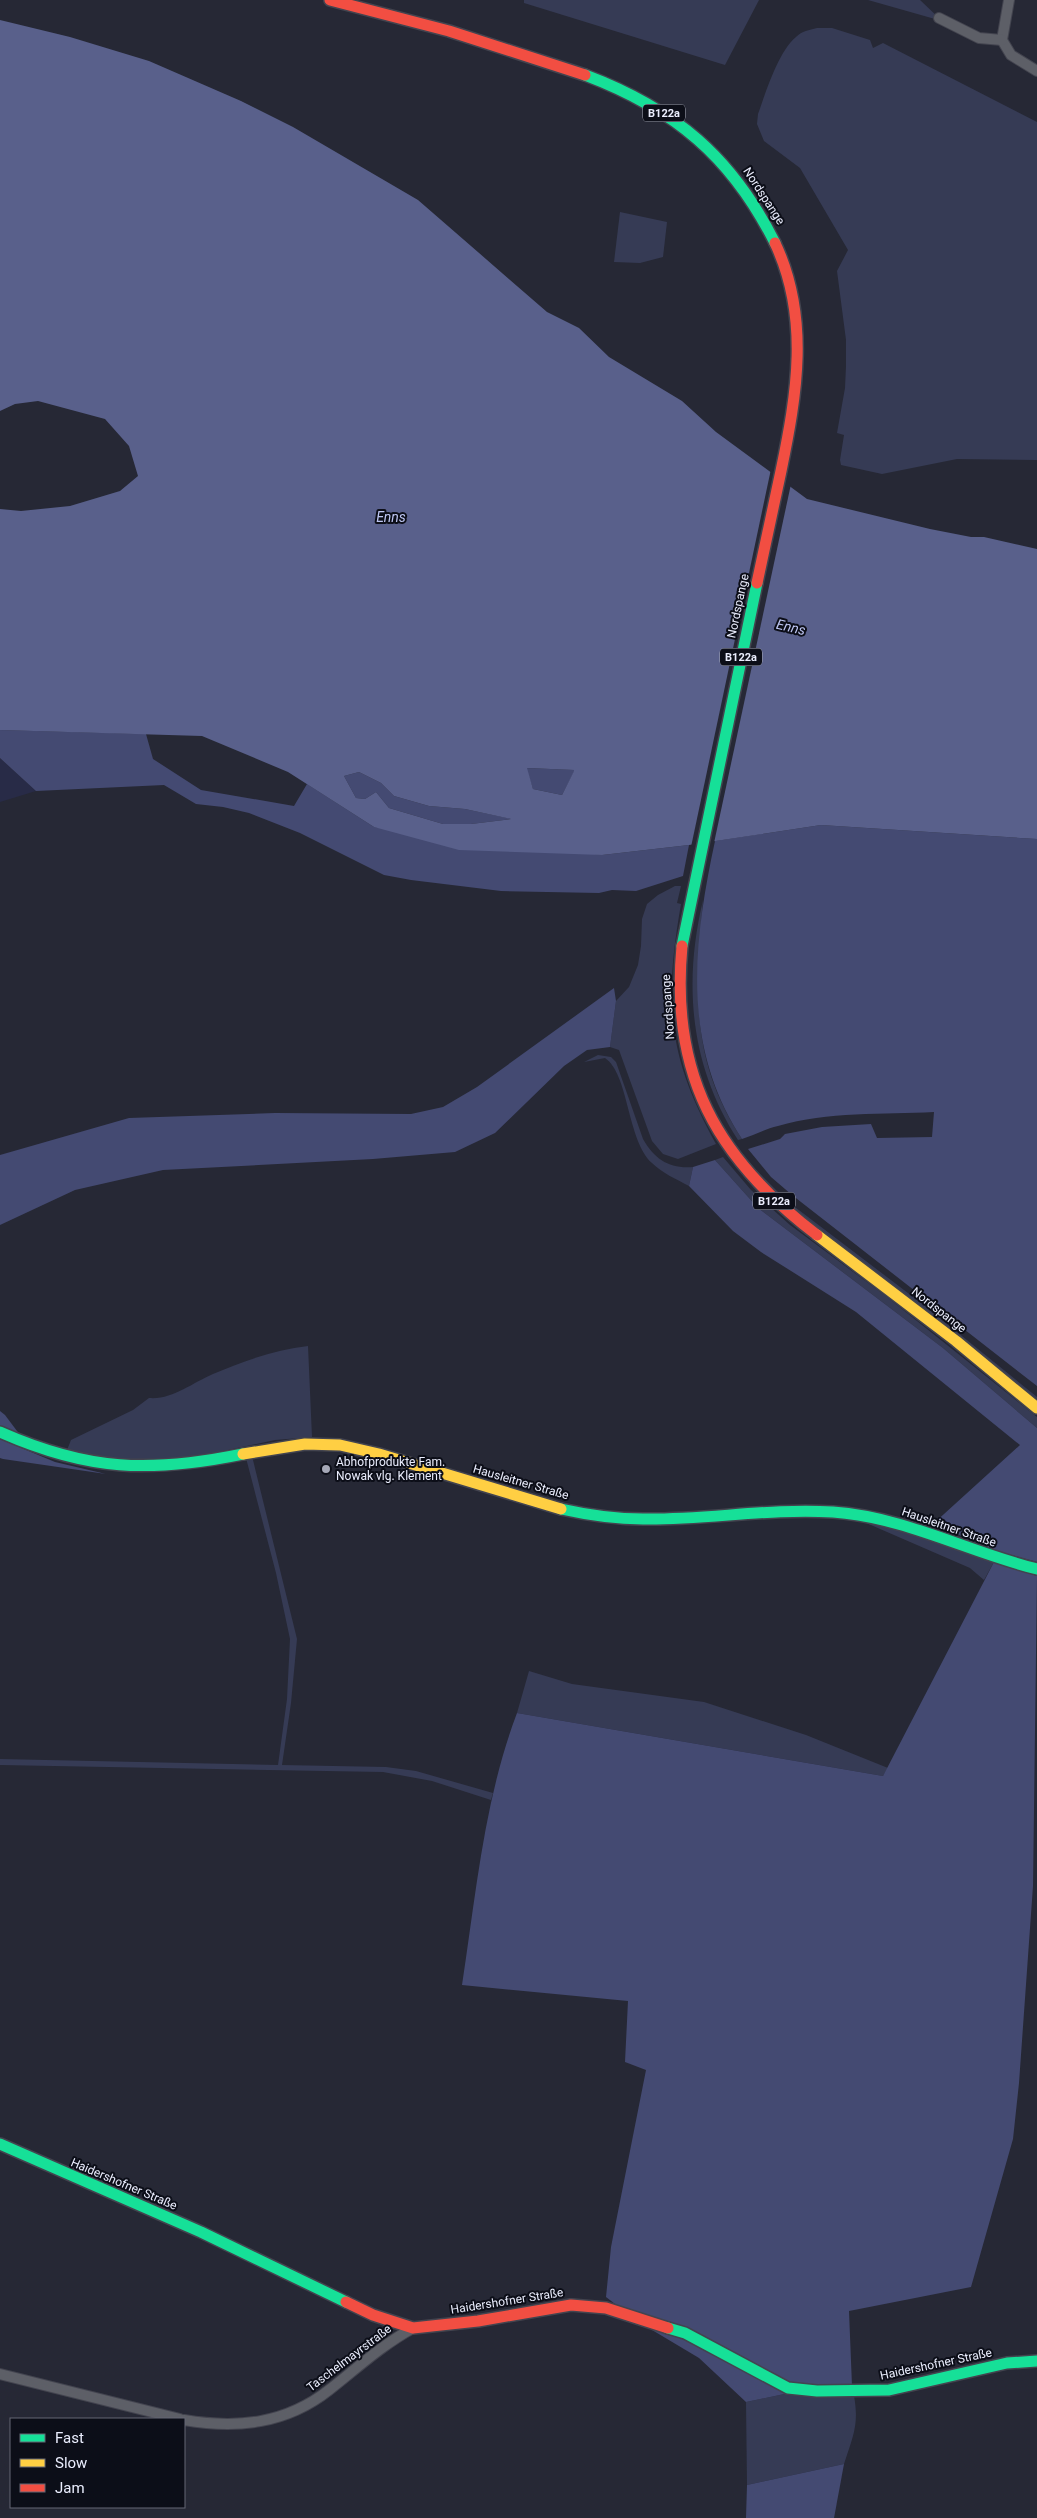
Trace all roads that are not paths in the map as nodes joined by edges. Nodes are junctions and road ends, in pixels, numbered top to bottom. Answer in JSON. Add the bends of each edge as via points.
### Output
{"nodes":[{"id":1,"x":330,"y":0,"type":"edge"},
{"id":2,"x":1009,"y":0,"type":"edge"},
{"id":3,"x":939,"y":18,"type":"dead end"},
{"id":4,"x":1002,"y":40,"type":"junction"},
{"id":5,"x":1037,"y":71,"type":"edge"},
{"id":6,"x":1037,"y":1408,"type":"edge"},
{"id":7,"x":0,"y":1432,"type":"edge"},
{"id":8,"x":1037,"y":1569,"type":"edge"},
{"id":9,"x":0,"y":2144,"type":"edge"},
{"id":10,"x":413,"y":2328,"type":"junction"},
{"id":11,"x":1037,"y":2361,"type":"edge"},
{"id":12,"x":0,"y":2374,"type":"edge"},
{"id":13,"x":176,"y":2418,"type":"edge"},
{"id":14,"x":185,"y":2420,"type":"edge"}],
"edges":[{"from":1,"to":6,"type":"street","name":"Nordspange","number":"B122a","via":[[456,34],[592,78],[658,109],[708,146],[747,190],[773,234],[792,290],[799,352],[792,419],[690,894],[679,960],[680,1017],[691,1072],[723,1142],[759,1186],[783,1209],[956,1341]]},
{"from":2,"to":4,"type":"street"},
{"from":3,"to":4,"type":"street","via":[[979,38]]},
{"from":4,"to":5,"type":"street","via":[[1011,55]]},
{"from":7,"to":8,"type":"street","name":"Hausleitner Straße","via":[[41,1450],[76,1460],[140,1468],[182,1466],[294,1444],[340,1445],[583,1514],[651,1520],[767,1510],[848,1514],[896,1522]]},
{"from":9,"to":10,"type":"street","name":"Haidershofner Straße","via":[[201,2232],[373,2315]]},
{"from":10,"to":11,"type":"street","name":"Haidershofner Straße","via":[[572,2305],[606,2308],[685,2332],[788,2388],[817,2391],[889,2390],[1007,2363]]},
{"from":10,"to":14,"type":"street","name":"Taschelmayrstraße","via":[[382,2346],[320,2397],[286,2415],[238,2425]]},
{"from":12,"to":13,"type":"street"}]}
